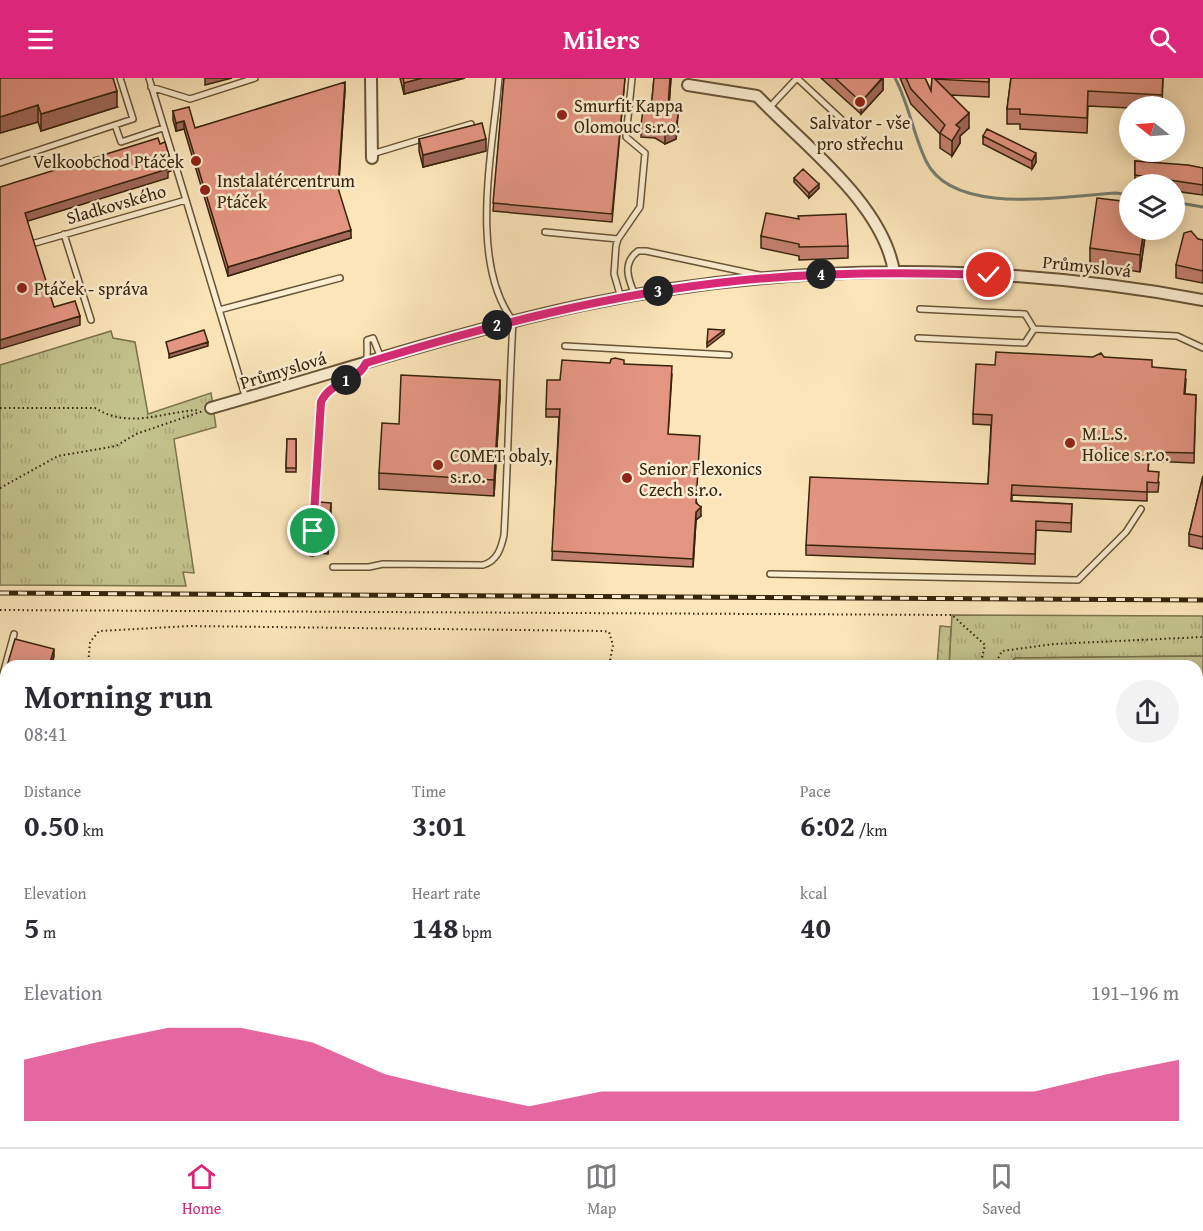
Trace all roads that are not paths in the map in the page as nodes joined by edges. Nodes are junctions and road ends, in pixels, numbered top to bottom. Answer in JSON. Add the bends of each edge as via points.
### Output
{"nodes":[{"id":1,"x":120,"y":78,"type":"edge"},
{"id":2,"x":149,"y":78,"type":"edge"},
{"id":3,"x":255,"y":78,"type":"edge"},
{"id":4,"x":371,"y":78,"type":"edge"},
{"id":5,"x":499,"y":78,"type":"edge"},
{"id":6,"x":632,"y":78,"type":"edge"},
{"id":7,"x":708,"y":83,"type":"edge"},
{"id":8,"x":688,"y":85,"type":"dead end"},
{"id":9,"x":151,"y":87,"type":"junction"},
{"id":10,"x":769,"y":108,"type":"junction"},
{"id":11,"x":842,"y":119,"type":"dead end"},
{"id":12,"x":471,"y":124,"type":"edge"},
{"id":13,"x":115,"y":125,"type":"junction"},
{"id":14,"x":164,"y":128,"type":"junction"},
{"id":15,"x":372,"y":156,"type":"joint"},
{"id":16,"x":0,"y":163,"type":"edge"},
{"id":17,"x":186,"y":200,"type":"junction"},
{"id":18,"x":544,"y":232,"type":"dead end"},
{"id":19,"x":64,"y":234,"type":"junction"},
{"id":20,"x":618,"y":239,"type":"junction"},
{"id":21,"x":35,"y":243,"type":"edge"},
{"id":22,"x":894,"y":272,"type":"junction"},
{"id":23,"x":340,"y":278,"type":"dead end"},
{"id":24,"x":769,"y":278,"type":"junction"},
{"id":25,"x":635,"y":295,"type":"junction"},
{"id":26,"x":621,"y":297,"type":"junction"},
{"id":27,"x":1203,"y":300,"type":"edge"},
{"id":28,"x":920,"y":309,"type":"dead end"},
{"id":29,"x":219,"y":310,"type":"junction"},
{"id":30,"x":91,"y":320,"type":"dead end"},
{"id":31,"x":513,"y":321,"type":"junction"},
{"id":32,"x":1034,"y":329,"type":"junction"},
{"id":33,"x":918,"y":338,"type":"dead end"},
{"id":34,"x":565,"y":346,"type":"dead end"},
{"id":35,"x":1203,"y":348,"type":"edge"},
{"id":36,"x":729,"y":354,"type":"dead end"},
{"id":37,"x":381,"y":358,"type":"junction"},
{"id":38,"x":366,"y":363,"type":"junction"},
{"id":39,"x":246,"y":399,"type":"junction"},
{"id":40,"x":212,"y":408,"type":"road end"},
{"id":41,"x":1141,"y":509,"type":"dead end"},
{"id":42,"x":312,"y":553,"type":"dead end"},
{"id":43,"x":333,"y":567,"type":"dead end"},
{"id":44,"x":770,"y":574,"type":"dead end"},
{"id":45,"x":14,"y":634,"type":"dead end"},
{"id":46,"x":7,"y":660,"type":"edge"}],
"edges":[{"from":1,"to":13,"type":"lane","via":[[133,119]]},
{"from":2,"to":9,"type":"lane","name":"Sladkovského"},
{"from":3,"to":9,"type":"lane","via":[[190,99]]},
{"from":4,"to":15,"type":"street"},
{"from":5,"to":31,"type":"lane","via":[[487,244],[502,307]]},
{"from":6,"to":20,"type":"lane","via":[[626,137],[645,153],[637,214]]},
{"from":7,"to":8,"type":"street"},
{"from":7,"to":10,"type":"street","via":[[757,96]]},
{"from":9,"to":14,"type":"lane","name":"Sladkovského"},
{"from":10,"to":11,"type":"lane","via":[[797,78]]},
{"from":10,"to":22,"type":"street","via":[[862,205],[888,251]]},
{"from":12,"to":15,"type":"lane"},
{"from":13,"to":14,"type":"lane","via":[[121,142]]},
{"from":13,"to":16,"type":"lane"},
{"from":14,"to":17,"type":"lane","name":"Sladkovského"},
{"from":17,"to":19,"type":"lane","name":"Sladkovského"},
{"from":17,"to":29,"type":"lane"},
{"from":18,"to":20,"type":"lane"},
{"from":19,"to":21,"type":"lane","name":"Sladkovského"},
{"from":19,"to":30,"type":"lane"},
{"from":20,"to":26,"type":"lane","via":[[614,267]]},
{"from":22,"to":24,"type":"street","name":"Průmyslová"},
{"from":22,"to":27,"type":"street","name":"Průmyslová","via":[[1028,277],[1116,285]]},
{"from":23,"to":29,"type":"lane"},
{"from":24,"to":25,"type":"street","name":"Průmyslová"},
{"from":24,"to":25,"type":"lane","via":[[638,251],[628,264]]},
{"from":25,"to":26,"type":"street","name":"Průmyslová"},
{"from":26,"to":31,"type":"street","name":"Průmyslová"},
{"from":28,"to":32,"type":"lane","via":[[1025,314]]},
{"from":29,"to":39,"type":"lane"},
{"from":31,"to":37,"type":"street","name":"Průmyslová"},
{"from":31,"to":43,"type":"lane","via":[[504,535],[498,554],[483,566]]},
{"from":32,"to":33,"type":"lane","via":[[1025,343]]},
{"from":32,"to":35,"type":"lane","via":[[1177,336]]},
{"from":34,"to":36,"type":"lane"},
{"from":37,"to":38,"type":"street","name":"Průmyslová"},
{"from":37,"to":38,"type":"lane","via":[[373,338],[367,340]]},
{"from":38,"to":39,"type":"street","name":"Průmyslová"},
{"from":38,"to":42,"type":"lane","via":[[360,374],[332,387],[321,402]]},
{"from":39,"to":40,"type":"street","name":"Průmyslová"},
{"from":41,"to":44,"type":"lane","via":[[1126,532],[1078,580]]},
{"from":45,"to":46,"type":"lane"}]}
